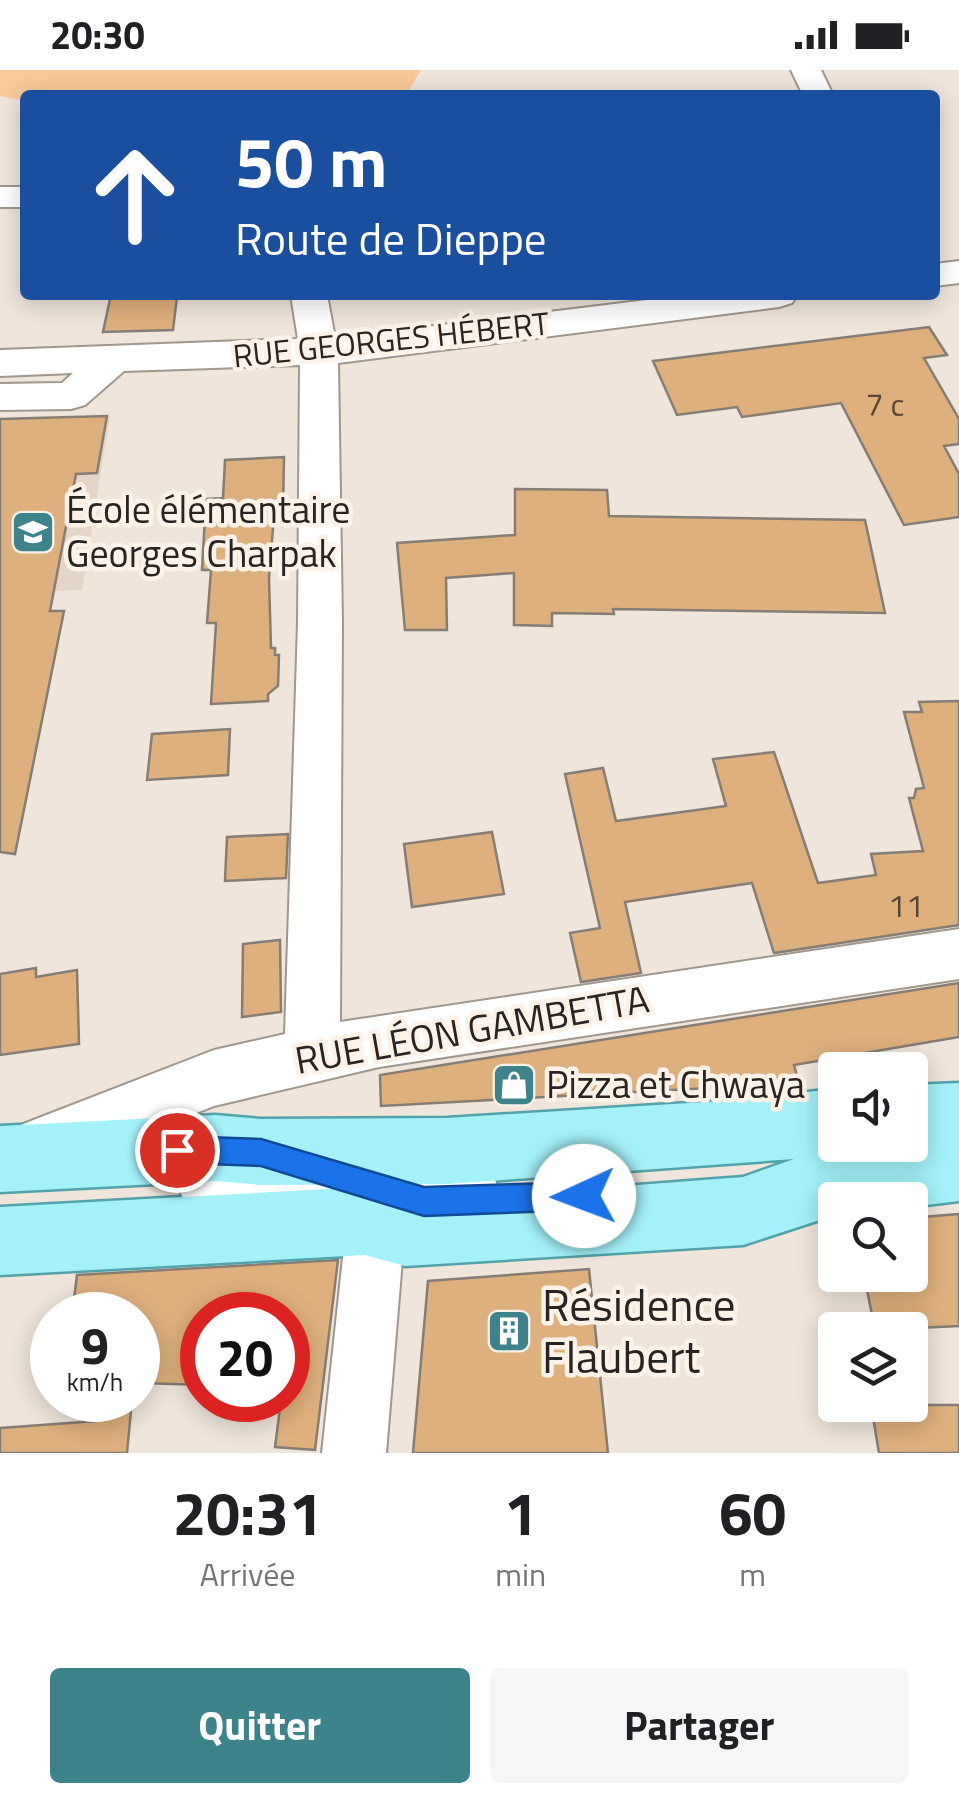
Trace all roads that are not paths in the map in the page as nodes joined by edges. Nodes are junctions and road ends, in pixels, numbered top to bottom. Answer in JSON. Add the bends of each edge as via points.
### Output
{"nodes":[{"id":1,"x":309,"y":300,"type":"edge"},
{"id":2,"x":740,"y":300,"type":"edge"},
{"id":3,"x":319,"y":352,"type":"junction"},
{"id":4,"x":112,"y":360,"type":"junction"},
{"id":5,"x":0,"y":363,"type":"edge"},
{"id":6,"x":0,"y":397,"type":"edge"},
{"id":7,"x":959,"y":954,"type":"edge"},
{"id":8,"x":312,"y":1055,"type":"junction"},
{"id":9,"x":959,"y":1116,"type":"edge"},
{"id":10,"x":928,"y":1117,"type":"edge"},
{"id":11,"x":818,"y":1124,"type":"edge"},
{"id":12,"x":959,"y":1142,"type":"edge"},
{"id":13,"x":928,"y":1143,"type":"edge"},
{"id":14,"x":818,"y":1153,"type":"edge"},
{"id":15,"x":2,"y":1167,"type":"edge"},
{"id":16,"x":959,"y":1168,"type":"edge"},
{"id":17,"x":374,"y":1197,"type":"junction"},
{"id":18,"x":0,"y":1241,"type":"edge"},
{"id":19,"x":354,"y":1453,"type":"edge"}],
"edges":[{"from":1,"to":3,"type":"street"},
{"from":2,"to":3,"type":"street","name":"RUE GEORGES HÉBERT"},
{"from":3,"to":4,"type":"street","name":"RUE GEORGES HÉBERT"},
{"from":3,"to":8,"type":"street"},
{"from":4,"to":5,"type":"street","name":"RUE GEORGES HÉBERT"},
{"from":4,"to":6,"type":"street","via":[[71,396]]},
{"from":7,"to":8,"type":"street","name":"RUE LÉON GAMBETTA"},
{"from":8,"to":15,"type":"street","name":"RUE LÉON GAMBETTA","via":[[214,1078]]},
{"from":9,"to":10,"type":"main road"},
{"from":11,"to":17,"type":"main road","via":[[447,1151]]},
{"from":12,"to":13,"type":"street"},
{"from":14,"to":17,"type":"street","via":[[707,1188],[656,1193],[424,1202]]},
{"from":15,"to":17,"type":"street","via":[[223,1178]]},
{"from":15,"to":17,"type":"main road","via":[[216,1148],[261,1152]]},
{"from":16,"to":17,"type":"main road","via":[[825,1182],[743,1211],[532,1227],[420,1231]]},
{"from":17,"to":18,"type":"main road"},
{"from":17,"to":19,"type":"street"}]}
